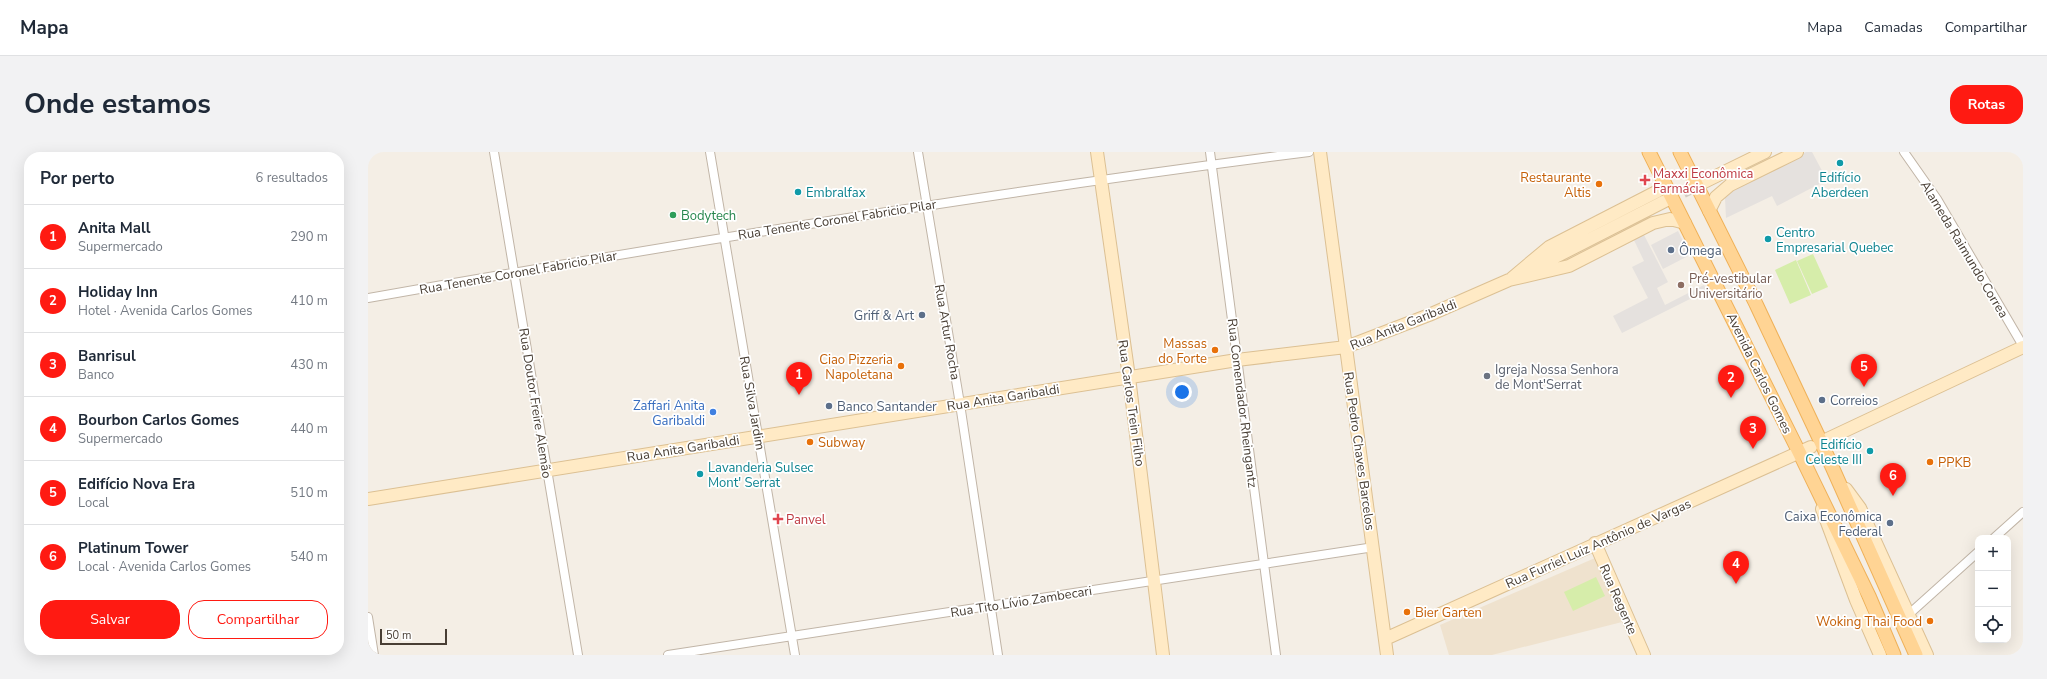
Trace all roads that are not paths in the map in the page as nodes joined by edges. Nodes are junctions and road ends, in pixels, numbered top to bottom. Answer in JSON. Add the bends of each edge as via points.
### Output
{"nodes":[{"id":1,"x":494,"y":152,"type":"edge"},
{"id":2,"x":710,"y":152,"type":"edge"},
{"id":3,"x":918,"y":152,"type":"edge"},
{"id":4,"x":1097,"y":152,"type":"edge"},
{"id":5,"x":1210,"y":152,"type":"edge"},
{"id":6,"x":1309,"y":152,"type":"edge"},
{"id":7,"x":1320,"y":152,"type":"edge"},
{"id":8,"x":1649,"y":152,"type":"edge"},
{"id":9,"x":1680,"y":152,"type":"edge"},
{"id":10,"x":1752,"y":152,"type":"edge"},
{"id":11,"x":1765,"y":152,"type":"edge"},
{"id":12,"x":1796,"y":152,"type":"edge"},
{"id":13,"x":1904,"y":152,"type":"edge"},
{"id":14,"x":1212,"y":164,"type":"junction"},
{"id":15,"x":1698,"y":180,"type":"junction"},
{"id":16,"x":1100,"y":181,"type":"junction"},
{"id":17,"x":1665,"y":186,"type":"junction"},
{"id":18,"x":1667,"y":200,"type":"tunnel mouth"},
{"id":19,"x":927,"y":206,"type":"junction"},
{"id":20,"x":1709,"y":211,"type":"junction"},
{"id":21,"x":1685,"y":223,"type":"junction"},
{"id":22,"x":725,"y":237,"type":"junction"},
{"id":23,"x":514,"y":272,"type":"junction"},
{"id":24,"x":1510,"y":280,"type":"junction"},
{"id":25,"x":368,"y":298,"type":"edge"},
{"id":26,"x":2023,"y":346,"type":"edge"},
{"id":27,"x":1346,"y":347,"type":"junction"},
{"id":28,"x":1238,"y":360,"type":"junction"},
{"id":29,"x":1129,"y":377,"type":"junction"},
{"id":30,"x":960,"y":404,"type":"junction"},
{"id":31,"x":758,"y":436,"type":"junction"},
{"id":32,"x":1810,"y":447,"type":"junction"},
{"id":33,"x":547,"y":470,"type":"junction"},
{"id":34,"x":1838,"y":479,"type":"junction"},
{"id":35,"x":1815,"y":487,"type":"junction"},
{"id":36,"x":368,"y":499,"type":"edge"},
{"id":37,"x":2023,"y":512,"type":"edge"},
{"id":38,"x":1997,"y":535,"type":"edge"},
{"id":39,"x":1595,"y":543,"type":"junction"},
{"id":40,"x":1374,"y":547,"type":"junction"},
{"id":41,"x":1975,"y":555,"type":"edge"},
{"id":42,"x":1264,"y":563,"type":"junction"},
{"id":43,"x":1154,"y":580,"type":"junction"},
{"id":44,"x":991,"y":606,"type":"junction"},
{"id":45,"x":1908,"y":615,"type":"junction"},
{"id":46,"x":368,"y":617,"type":"edge"},
{"id":47,"x":792,"y":636,"type":"junction"},
{"id":48,"x":1386,"y":639,"type":"junction"},
{"id":49,"x":374,"y":655,"type":"edge"},
{"id":50,"x":578,"y":655,"type":"edge"},
{"id":51,"x":668,"y":655,"type":"edge"},
{"id":52,"x":795,"y":655,"type":"edge"},
{"id":53,"x":998,"y":655,"type":"edge"},
{"id":54,"x":1163,"y":655,"type":"edge"},
{"id":55,"x":1276,"y":655,"type":"edge"},
{"id":56,"x":1387,"y":655,"type":"edge"},
{"id":57,"x":1644,"y":655,"type":"edge"},
{"id":58,"x":1880,"y":655,"type":"edge"},
{"id":59,"x":1894,"y":655,"type":"edge"},
{"id":60,"x":1916,"y":655,"type":"edge"},
{"id":61,"x":1927,"y":655,"type":"edge"}],
"edges":[{"from":1,"to":23,"type":"street","name":"Rua Doutor Freire Alemão"},
{"from":2,"to":22,"type":"street","name":"Rua Silva Jardim"},
{"from":3,"to":19,"type":"street","name":"Rua Artur Rocha"},
{"from":4,"to":16,"type":"main road","name":"Rua Carlos Trein Filho"},
{"from":5,"to":14,"type":"street","name":"Rua Comendador Rheingantz"},
{"from":6,"to":14,"type":"street","name":"Rua Tenente Coronel Fabricio Pilar"},
{"from":7,"to":27,"type":"main road","name":"Rua Pedro Chaves Barcelos"},
{"from":8,"to":17,"type":"main road","name":"Avenida Carlos Gomes"},
{"from":9,"to":15,"type":"main road","name":"Avenida Carlos Gomes"},
{"from":10,"to":15,"type":"main road"},
{"from":11,"to":15,"type":"main road"},
{"from":12,"to":20,"type":"main road","via":[[1730,185],[1716,197]]},
{"from":13,"to":26,"type":"street","name":"Alameda Raimundo Correa","via":[[1937,199]]},
{"from":14,"to":16,"type":"street","name":"Rua Tenente Coronel Fabricio Pilar"},
{"from":14,"to":28,"type":"street","name":"Rua Comendador Rheingantz"},
{"from":15,"to":20,"type":"main road","name":"Avenida Carlos Gomes"},
{"from":16,"to":19,"type":"street","name":"Rua Tenente Coronel Fabricio Pilar"},
{"from":16,"to":29,"type":"main road","name":"Rua Carlos Trein Filho"},
{"from":17,"to":21,"type":"main road","name":"Avenida Carlos Gomes"},
{"from":17,"to":24,"type":"main road","name":"Rua Anita Garibaldi","via":[[1549,247]]},
{"from":18,"to":24,"type":"main road"},
{"from":19,"to":22,"type":"street","name":"Rua Tenente Coronel Fabricio Pilar"},
{"from":19,"to":30,"type":"street","name":"Rua Artur Rocha"},
{"from":20,"to":32,"type":"main road","name":"Avenida Carlos Gomes"},
{"from":21,"to":24,"type":"main road","name":"Rua Anita Garibaldi","via":[[1670,219],[1652,223],[1569,266]]},
{"from":21,"to":32,"type":"main road","name":"Avenida Carlos Gomes"},
{"from":22,"to":23,"type":"street","name":"Rua Tenente Coronel Fabricio Pilar"},
{"from":22,"to":31,"type":"street","name":"Rua Silva Jardim"},
{"from":23,"to":25,"type":"street","name":"Rua Tenente Coronel Fabricio Pilar"},
{"from":23,"to":33,"type":"street","name":"Rua Doutor Freire Alemão"},
{"from":24,"to":27,"type":"main road","name":"Rua Anita Garibaldi"},
{"from":26,"to":32,"type":"main road","name":"Rua Furriel Luiz Antônio de Vargas"},
{"from":27,"to":28,"type":"main road","name":"Rua Anita Garibaldi"},
{"from":27,"to":40,"type":"main road","name":"Rua Pedro Chaves Barcelos"},
{"from":28,"to":29,"type":"main road","name":"Rua Anita Garibaldi"},
{"from":28,"to":42,"type":"street","name":"Rua Comendador Rheingantz"},
{"from":29,"to":30,"type":"main road","name":"Rua Anita Garibaldi"},
{"from":29,"to":43,"type":"main road","name":"Rua Carlos Trein Filho"},
{"from":30,"to":31,"type":"main road","name":"Rua Anita Garibaldi"},
{"from":30,"to":44,"type":"street","name":"Rua Artur Rocha"},
{"from":31,"to":33,"type":"main road","name":"Rua Anita Garibaldi"},
{"from":31,"to":47,"type":"street","name":"Rua Silva Jardim"},
{"from":32,"to":34,"type":"main road","name":"Avenida Carlos Gomes"},
{"from":32,"to":35,"type":"main road","name":"Avenida Carlos Gomes"},
{"from":32,"to":39,"type":"main road","name":"Rua Furriel Luiz Antônio de Vargas"},
{"from":33,"to":36,"type":"main road","name":"Rua Anita Garibaldi"},
{"from":33,"to":50,"type":"street","name":"Rua Doutor Freire Alemão"},
{"from":34,"to":45,"type":"main road","name":"Avenida Carlos Gomes","via":[[1860,508]]},
{"from":34,"to":60,"type":"main road","name":"Avenida Carlos Gomes"},
{"from":35,"to":58,"type":"main road","name":"Avenida Carlos Gomes","via":[[1826,521]]},
{"from":35,"to":59,"type":"main road","name":"Avenida Carlos Gomes","via":[[1869,596]]},
{"from":37,"to":38,"type":"street"},
{"from":39,"to":48,"type":"main road","name":"Rua Furriel Luiz Antônio de Vargas"},
{"from":39,"to":57,"type":"main road","name":"Rua Regente"},
{"from":40,"to":42,"type":"street","name":"Rua Tito Lívio Zambecari"},
{"from":40,"to":48,"type":"main road","name":"Rua Pedro Chaves Barcelos"},
{"from":41,"to":45,"type":"street"},
{"from":42,"to":43,"type":"street","name":"Rua Tito Lívio Zambecari"},
{"from":42,"to":55,"type":"street","name":"Rua Comendador Rheingantz"},
{"from":43,"to":44,"type":"street","name":"Rua Tito Lívio Zambecari"},
{"from":43,"to":54,"type":"main road","name":"Rua Carlos Trein Filho"},
{"from":44,"to":47,"type":"street","name":"Rua Tito Lívio Zambecari"},
{"from":44,"to":53,"type":"street","name":"Rua Artur Rocha"},
{"from":45,"to":61,"type":"main road","name":"Avenida Carlos Gomes"},
{"from":46,"to":49,"type":"street"},
{"from":47,"to":51,"type":"street","name":"Rua Tito Lívio Zambecari"},
{"from":47,"to":52,"type":"street","name":"Rua Silva Jardim"},
{"from":48,"to":56,"type":"main road","name":"Rua Pedro Chaves Barcelos"}]}
